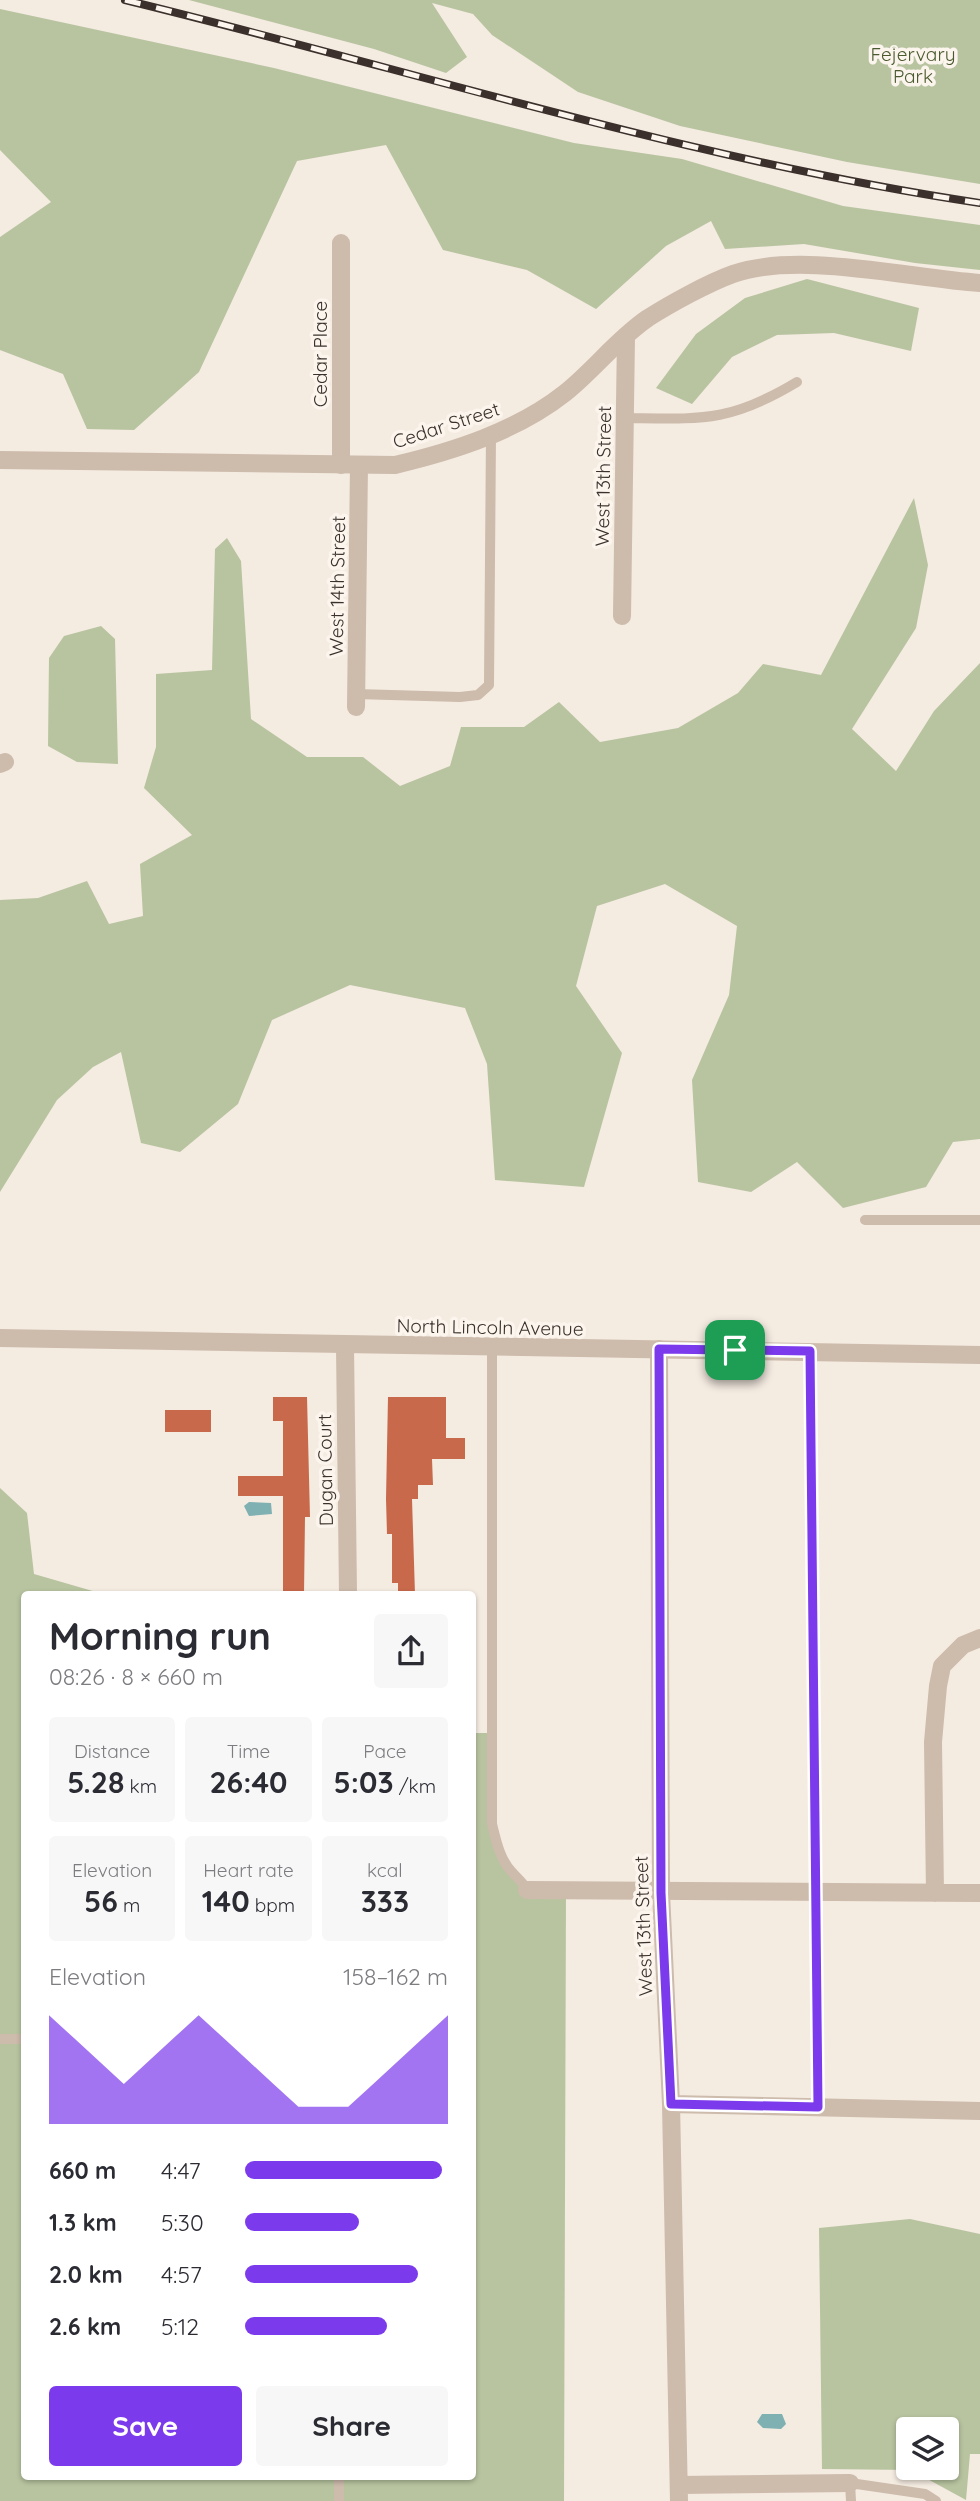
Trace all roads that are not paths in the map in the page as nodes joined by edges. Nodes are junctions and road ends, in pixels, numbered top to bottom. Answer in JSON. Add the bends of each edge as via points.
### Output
{"nodes":[{"id":1,"x":341,"y":243,"type":"dead end"},
{"id":2,"x":980,"y":283,"type":"edge"},
{"id":3,"x":626,"y":336,"type":"junction"},
{"id":4,"x":797,"y":382,"type":"dead end"},
{"id":5,"x":625,"y":418,"type":"junction"},
{"id":6,"x":491,"y":434,"type":"junction"},
{"id":7,"x":0,"y":460,"type":"edge"},
{"id":8,"x":341,"y":465,"type":"junction"},
{"id":9,"x":359,"y":465,"type":"junction"},
{"id":10,"x":622,"y":616,"type":"dead end"},
{"id":11,"x":356,"y":701,"type":"joint"},
{"id":12,"x":865,"y":1220,"type":"dead end"},
{"id":13,"x":980,"y":1220,"type":"edge"},
{"id":14,"x":0,"y":1338,"type":"edge"},
{"id":15,"x":345,"y":1346,"type":"junction"},
{"id":16,"x":492,"y":1348,"type":"junction"},
{"id":17,"x":659,"y":1349,"type":"junction"},
{"id":18,"x":810,"y":1351,"type":"junction"},
{"id":19,"x":980,"y":1355,"type":"edge"},
{"id":20,"x":348,"y":1591,"type":"edge"},
{"id":21,"x":980,"y":1638,"type":"edge"},
{"id":22,"x":527,"y":1890,"type":"joint"},
{"id":23,"x":818,"y":1892,"type":"junction"},
{"id":24,"x":661,"y":1893,"type":"junction"},
{"id":25,"x":935,"y":1893,"type":"junction"},
{"id":26,"x":980,"y":1893,"type":"edge"},
{"id":27,"x":0,"y":2039,"type":"edge"},
{"id":28,"x":21,"y":2039,"type":"edge"},
{"id":29,"x":671,"y":2104,"type":"junction"},
{"id":30,"x":818,"y":2107,"type":"junction"},
{"id":31,"x":980,"y":2111,"type":"edge"},
{"id":32,"x":339,"y":2480,"type":"edge"},
{"id":33,"x":850,"y":2492,"type":"edge"},
{"id":34,"x":679,"y":2493,"type":"edge"},
{"id":35,"x":339,"y":2501,"type":"edge"},
{"id":36,"x":936,"y":2501,"type":"edge"}],
"edges":[{"from":1,"to":8,"type":"street","name":"Cedar Place"},
{"from":2,"to":3,"type":"street","name":"Cedar Street","via":[[802,264],[765,267],[732,274],[648,318]]},
{"from":3,"to":5,"type":"street","name":"West 13th Street"},
{"from":3,"to":6,"type":"street","name":"Cedar Street","via":[[564,394]]},
{"from":4,"to":5,"type":"lane","via":[[732,414],[699,419]]},
{"from":5,"to":10,"type":"street","name":"West 13th Street"},
{"from":6,"to":9,"type":"street","name":"Cedar Street","via":[[395,465]]},
{"from":6,"to":11,"type":"lane","via":[[489,685],[478,695]]},
{"from":7,"to":8,"type":"street","name":"Cedar Street"},
{"from":8,"to":9,"type":"street","name":"Cedar Street"},
{"from":9,"to":11,"type":"street","name":"West 14th Street"},
{"from":12,"to":13,"type":"lane"},
{"from":14,"to":15,"type":"street","name":"North Lincoln Avenue"},
{"from":15,"to":16,"type":"street","name":"North Lincoln Avenue"},
{"from":15,"to":20,"type":"street","name":"Dugan Court"},
{"from":16,"to":17,"type":"street","name":"North Lincoln Avenue"},
{"from":16,"to":22,"type":"lane","via":[[492,1824],[510,1871]]},
{"from":17,"to":18,"type":"street","name":"North Lincoln Avenue"},
{"from":17,"to":24,"type":"street","name":"West 13th Street"},
{"from":18,"to":19,"type":"street","name":"North Lincoln Avenue"},
{"from":18,"to":23,"type":"lane"},
{"from":21,"to":25,"type":"street","via":[[963,1645],[942,1666],[938,1686],[933,1741]]},
{"from":22,"to":24,"type":"street"},
{"from":23,"to":24,"type":"street"},
{"from":23,"to":25,"type":"street"},
{"from":23,"to":30,"type":"lane"},
{"from":24,"to":29,"type":"street","name":"West 13th Street"},
{"from":25,"to":26,"type":"street"},
{"from":27,"to":28,"type":"lane"},
{"from":29,"to":30,"type":"street"},
{"from":29,"to":34,"type":"street","name":"West 13th Street"},
{"from":30,"to":31,"type":"street"},
{"from":32,"to":35,"type":"lane"},
{"from":33,"to":34,"type":"street"},
{"from":33,"to":36,"type":"lane","via":[[925,2494]]}]}
